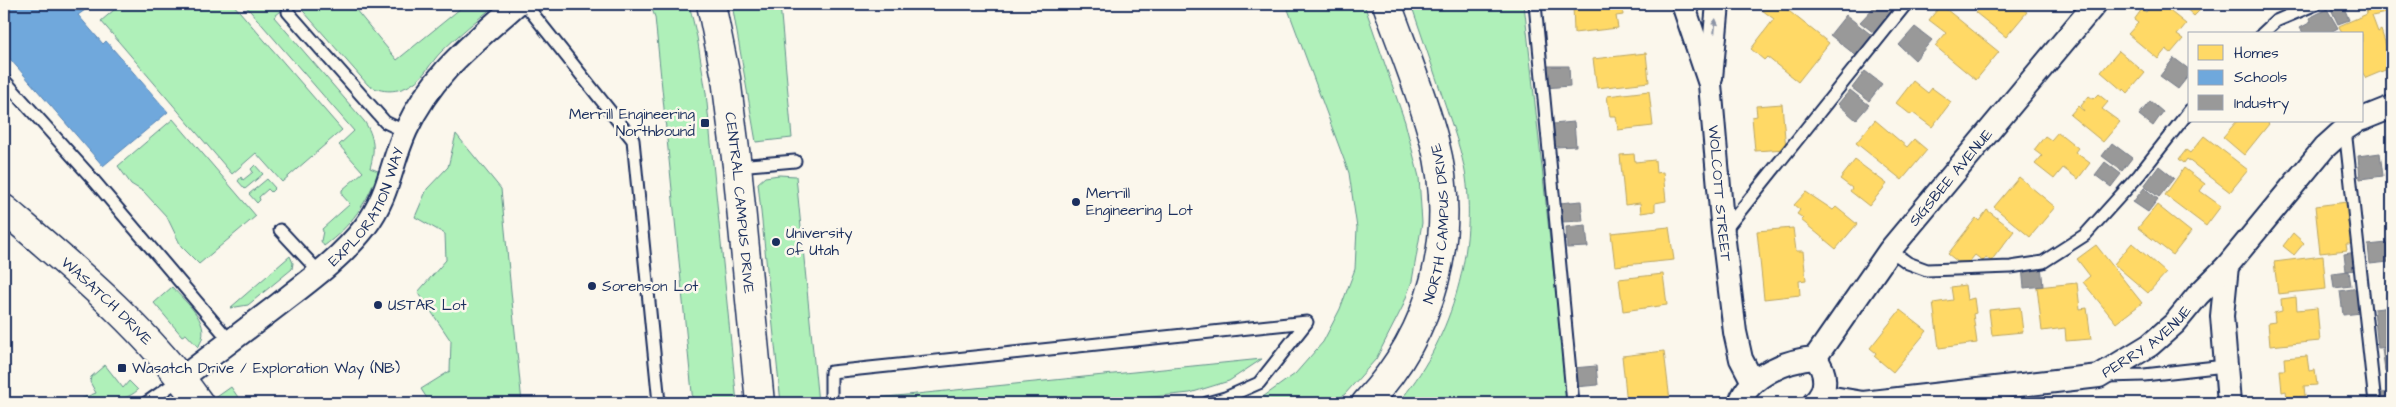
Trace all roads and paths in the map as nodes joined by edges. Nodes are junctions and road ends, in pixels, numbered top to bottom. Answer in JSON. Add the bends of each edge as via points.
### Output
{"nodes":[{"id":1,"x":517,"y":4,"type":"edge"},
{"id":2,"x":525,"y":4,"type":"edge"},
{"id":3,"x":711,"y":4,"type":"edge"},
{"id":4,"x":1387,"y":4,"type":"edge"},
{"id":5,"x":1535,"y":4,"type":"edge"},
{"id":6,"x":1683,"y":4,"type":"edge"},
{"id":7,"x":1718,"y":4,"type":"edge"},
{"id":8,"x":1906,"y":4,"type":"edge"},
{"id":9,"x":2096,"y":4,"type":"edge"},
{"id":10,"x":2316,"y":4,"type":"edge"},
{"id":11,"x":288,"y":12,"type":"dead end"},
{"id":12,"x":2264,"y":32,"type":"edge"},
{"id":13,"x":4,"y":80,"type":"edge"},
{"id":14,"x":1710,"y":84,"type":"junction"},
{"id":15,"x":2392,"y":108,"type":"edge"},
{"id":16,"x":2188,"y":113,"type":"edge"},
{"id":17,"x":2364,"y":119,"type":"edge"},
{"id":18,"x":2355,"y":123,"type":"edge"},
{"id":19,"x":406,"y":132,"type":"junction"},
{"id":20,"x":795,"y":160,"type":"dead end"},
{"id":21,"x":737,"y":166,"type":"junction"},
{"id":22,"x":4,"y":209,"type":"edge"},
{"id":23,"x":280,"y":230,"type":"dead end"},
{"id":24,"x":1723,"y":233,"type":"junction"},
{"id":25,"x":1890,"y":250,"type":"junction"},
{"id":26,"x":2227,"y":266,"type":"junction"},
{"id":27,"x":320,"y":273,"type":"junction"},
{"id":28,"x":230,"y":341,"type":"junction"},
{"id":29,"x":1815,"y":358,"type":"junction"},
{"id":30,"x":2226,"y":366,"type":"junction"},
{"id":31,"x":2100,"y":376,"type":"junction"},
{"id":32,"x":182,"y":378,"type":"junction"},
{"id":33,"x":1754,"y":382,"type":"junction"},
{"id":34,"x":1818,"y":400,"type":"edge"},
{"id":35,"x":146,"y":403,"type":"edge"},
{"id":36,"x":199,"y":403,"type":"edge"},
{"id":37,"x":659,"y":403,"type":"edge"},
{"id":38,"x":760,"y":403,"type":"edge"},
{"id":39,"x":831,"y":403,"type":"edge"},
{"id":40,"x":1207,"y":403,"type":"edge"},
{"id":41,"x":1366,"y":403,"type":"edge"},
{"id":42,"x":1573,"y":403,"type":"edge"},
{"id":43,"x":1740,"y":403,"type":"edge"},
{"id":44,"x":2229,"y":403,"type":"edge"},
{"id":45,"x":2375,"y":403,"type":"edge"}],
"edges":[{"from":1,"to":19,"type":"street","name":"EXPLORATION WAY","via":[[443,72],[423,98]]},
{"from":2,"to":37,"type":"lane","via":[[633,140]]},
{"from":3,"to":21,"type":"street","name":"CENTRAL CAMPUS DRIVE","via":[[726,78]]},
{"from":4,"to":41,"type":"street","name":"NORTH CAMPUS DRIVE","via":[[1434,139],[1442,184],[1444,229],[1437,276],[1417,330],[1402,360]]},
{"from":5,"to":42,"type":"lane"},
{"from":6,"to":14,"type":"street","name":"WOLCOTT STREET"},
{"from":14,"to":7,"type":"street","one_way":true},
{"from":8,"to":24,"type":"lane"},
{"from":9,"to":25,"type":"street","name":"SIGSBEE AVENUE"},
{"from":10,"to":12,"type":"lane","via":[[2276,21]]},
{"from":11,"to":19,"type":"lane","via":[[385,122]]},
{"from":13,"to":28,"type":"lane","via":[[92,177]]},
{"from":14,"to":24,"type":"street","name":"WOLCOTT STREET"},
{"from":15,"to":17,"type":"street","name":"PERRY AVENUE"},
{"from":16,"to":25,"type":"lane","via":[[2139,175],[2085,234],[2043,262],[2011,267],[1927,270],[1908,263]]},
{"from":18,"to":26,"type":"street","name":"PERRY AVENUE","via":[[2314,159]]},
{"from":18,"to":45,"type":"lane"},
{"from":19,"to":27,"type":"street","name":"EXPLORATION WAY","via":[[376,211],[345,250]]},
{"from":20,"to":21,"type":"lane"},
{"from":21,"to":38,"type":"street","name":"CENTRAL CAMPUS DRIVE"},
{"from":22,"to":32,"type":"street","name":"WASATCH DRIVE","via":[[111,303]]},
{"from":23,"to":27,"type":"lane"},
{"from":24,"to":33,"type":"street","name":"WOLCOTT STREET","via":[[1735,332],[1741,358]]},
{"from":25,"to":29,"type":"street","name":"SIGSBEE AVENUE"},
{"from":26,"to":30,"type":"street","via":[[2222,316]]},
{"from":26,"to":31,"type":"street","name":"PERRY AVENUE","via":[[2162,335]]},
{"from":27,"to":28,"type":"street","name":"EXPLORATION WAY"},
{"from":28,"to":32,"type":"street","name":"EXPLORATION WAY"},
{"from":29,"to":33,"type":"street","via":[[1785,364]]},
{"from":29,"to":34,"type":"street","via":[[1824,373],[1824,389]]},
{"from":30,"to":31,"type":"lane"},
{"from":30,"to":44,"type":"street"},
{"from":31,"to":34,"type":"street","name":"PERRY AVENUE","via":[[1864,403]]},
{"from":32,"to":35,"type":"lane"},
{"from":32,"to":36,"type":"street","name":"WASATCH DRIVE"},
{"from":33,"to":43,"type":"street"},
{"from":39,"to":40,"type":"lane","via":[[831,372],[1306,322],[1258,382]]}]}
